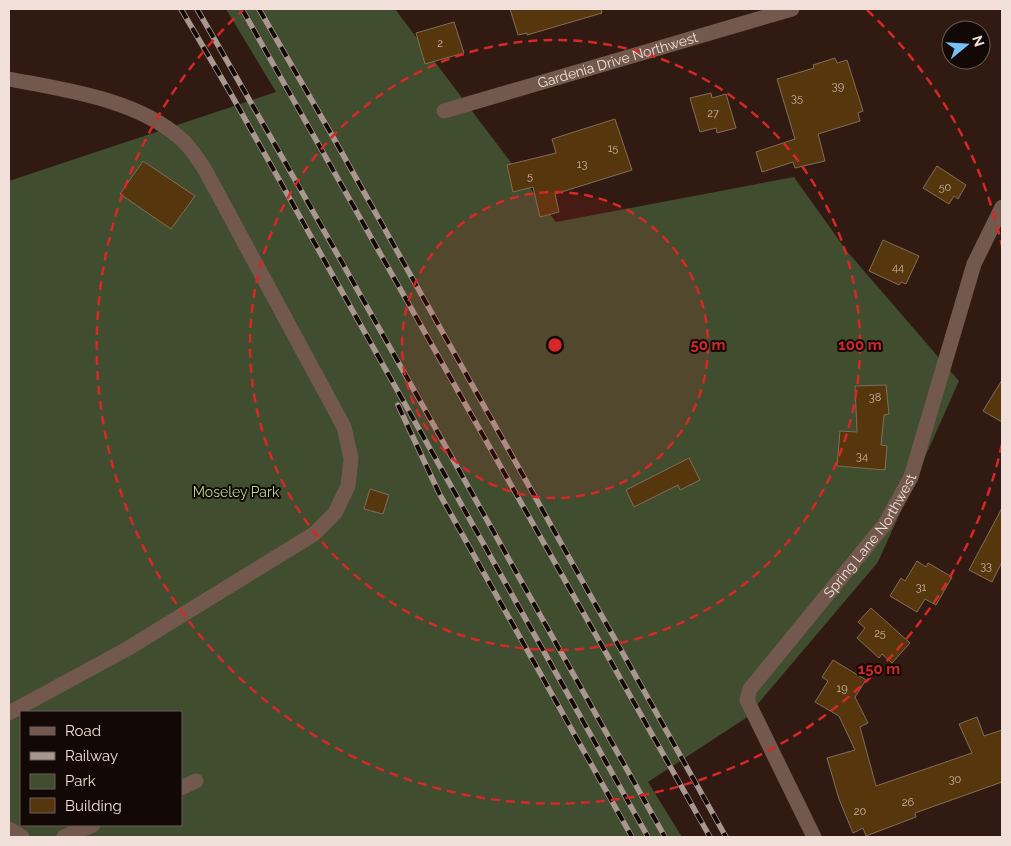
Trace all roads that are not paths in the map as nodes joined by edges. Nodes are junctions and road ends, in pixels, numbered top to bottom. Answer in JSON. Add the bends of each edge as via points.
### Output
{"nodes":[{"id":1,"x":792,"y":9,"type":"edge"},
{"id":2,"x":9,"y":79,"type":"edge"},
{"id":3,"x":444,"y":111,"type":"dead end"},
{"id":4,"x":1002,"y":207,"type":"edge"},
{"id":5,"x":9,"y":713,"type":"edge"},
{"id":6,"x":196,"y":781,"type":"dead end"},
{"id":7,"x":182,"y":788,"type":"edge"},
{"id":8,"x":91,"y":826,"type":"edge"},
{"id":9,"x":9,"y":829,"type":"edge"},
{"id":10,"x":22,"y":837,"type":"edge"},
{"id":11,"x":64,"y":837,"type":"edge"},
{"id":12,"x":814,"y":837,"type":"edge"}],
"edges":[{"from":1,"to":3,"type":"street","name":"Gardenia Drive Northwest"},
{"from":2,"to":5,"type":"street","via":[[70,90],[130,108],[157,120],[182,139],[204,168],[344,427],[351,458],[348,486],[335,513],[314,534],[127,649]]},
{"from":4,"to":12,"type":"street","name":"Spring Lane Northwest","via":[[974,264],[911,477],[885,524],[750,689],[747,700]]},
{"from":6,"to":7,"type":"street"},
{"from":8,"to":11,"type":"street"},
{"from":9,"to":10,"type":"street"}]}
